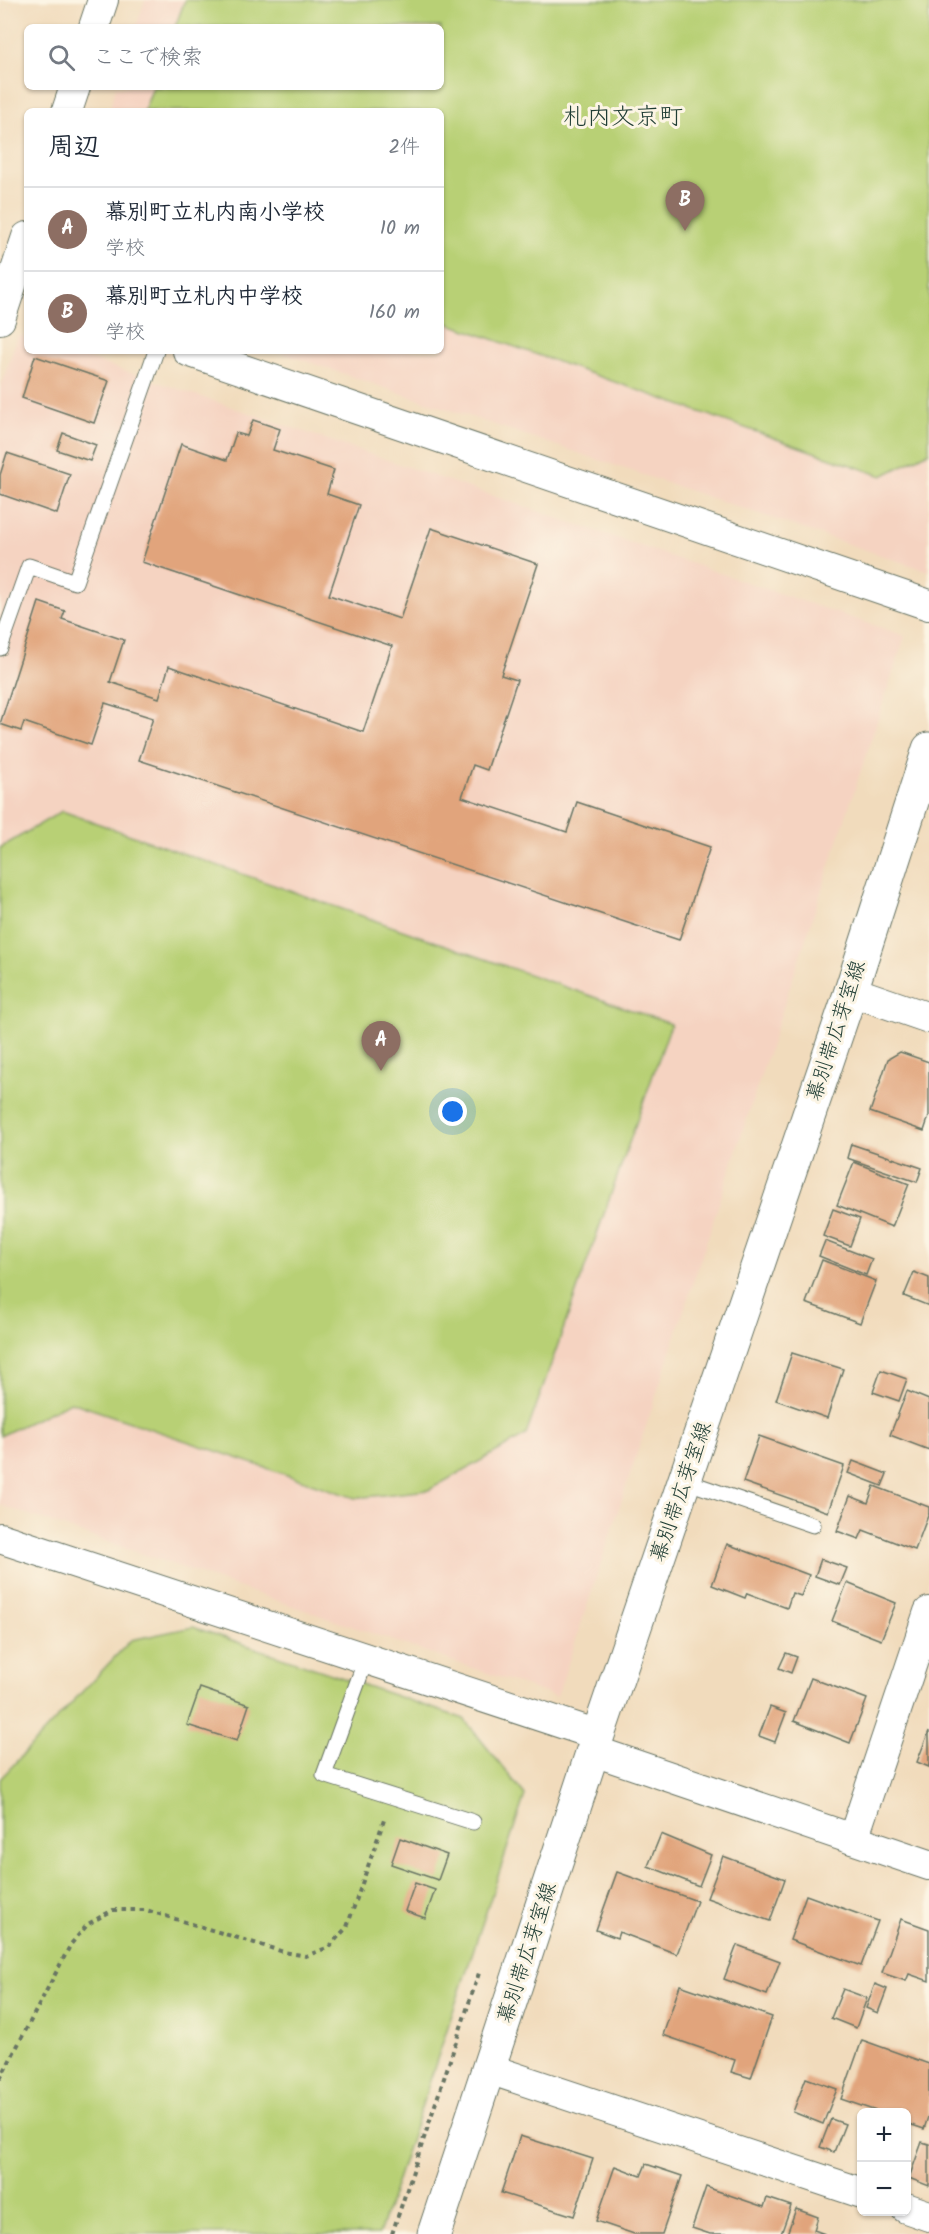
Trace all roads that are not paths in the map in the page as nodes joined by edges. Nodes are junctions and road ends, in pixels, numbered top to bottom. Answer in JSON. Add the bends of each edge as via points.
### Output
{"nodes":[{"id":1,"x":103,"y":0,"type":"edge"},
{"id":2,"x":95,"y":24,"type":"edge"},
{"id":3,"x":74,"y":90,"type":"edge"},
{"id":4,"x":68,"y":108,"type":"edge"},
{"id":5,"x":24,"y":258,"type":"edge"},
{"id":6,"x":19,"y":293,"type":"edge"},
{"id":7,"x":0,"y":319,"type":"edge"},
{"id":8,"x":155,"y":354,"type":"edge"},
{"id":9,"x":197,"y":354,"type":"edge"},
{"id":10,"x":929,"y":605,"type":"edge"},
{"id":11,"x":0,"y":648,"type":"edge"},
{"id":12,"x":929,"y":749,"type":"edge"},
{"id":13,"x":850,"y":991,"type":"junction"},
{"id":14,"x":929,"y":1018,"type":"edge"},
{"id":15,"x":685,"y":1481,"type":"junction"},
{"id":16,"x":813,"y":1525,"type":"dead end"},
{"id":17,"x":0,"y":1538,"type":"edge"},
{"id":18,"x":929,"y":1612,"type":"edge"},
{"id":19,"x":366,"y":1659,"type":"junction"},
{"id":20,"x":596,"y":1743,"type":"junction"},
{"id":21,"x":472,"y":1822,"type":"dead end"},
{"id":22,"x":853,"y":1839,"type":"junction"},
{"id":23,"x":929,"y":1865,"type":"edge"},
{"id":24,"x":489,"y":2069,"type":"junction"},
{"id":25,"x":857,"y":2192,"type":"edge"},
{"id":26,"x":911,"y":2210,"type":"edge"},
{"id":27,"x":929,"y":2216,"type":"edge"},
{"id":28,"x":434,"y":2234,"type":"edge"}],
"edges":[{"from":1,"to":2,"type":"street"},
{"from":3,"to":4,"type":"street"},
{"from":5,"to":6,"type":"street"},
{"from":6,"to":7,"type":"street"},
{"from":8,"to":11,"type":"lane","via":[[75,582],[29,566]]},
{"from":9,"to":10,"type":"street"},
{"from":12,"to":13,"type":"main road","name":"幕別帯広芽室線"},
{"from":13,"to":14,"type":"street"},
{"from":13,"to":15,"type":"main road","name":"幕別帯広芽室線"},
{"from":15,"to":16,"type":"lane"},
{"from":15,"to":20,"type":"main road","name":"幕別帯広芽室線"},
{"from":17,"to":19,"type":"street"},
{"from":18,"to":22,"type":"street"},
{"from":19,"to":20,"type":"street"},
{"from":19,"to":21,"type":"lane","via":[[324,1776]]},
{"from":20,"to":22,"type":"street"},
{"from":20,"to":24,"type":"main road","name":"幕別帯広芽室線"},
{"from":22,"to":23,"type":"street"},
{"from":24,"to":25,"type":"street"},
{"from":24,"to":28,"type":"main road","name":"幕別帯広芽室線"},
{"from":26,"to":27,"type":"street"}]}
